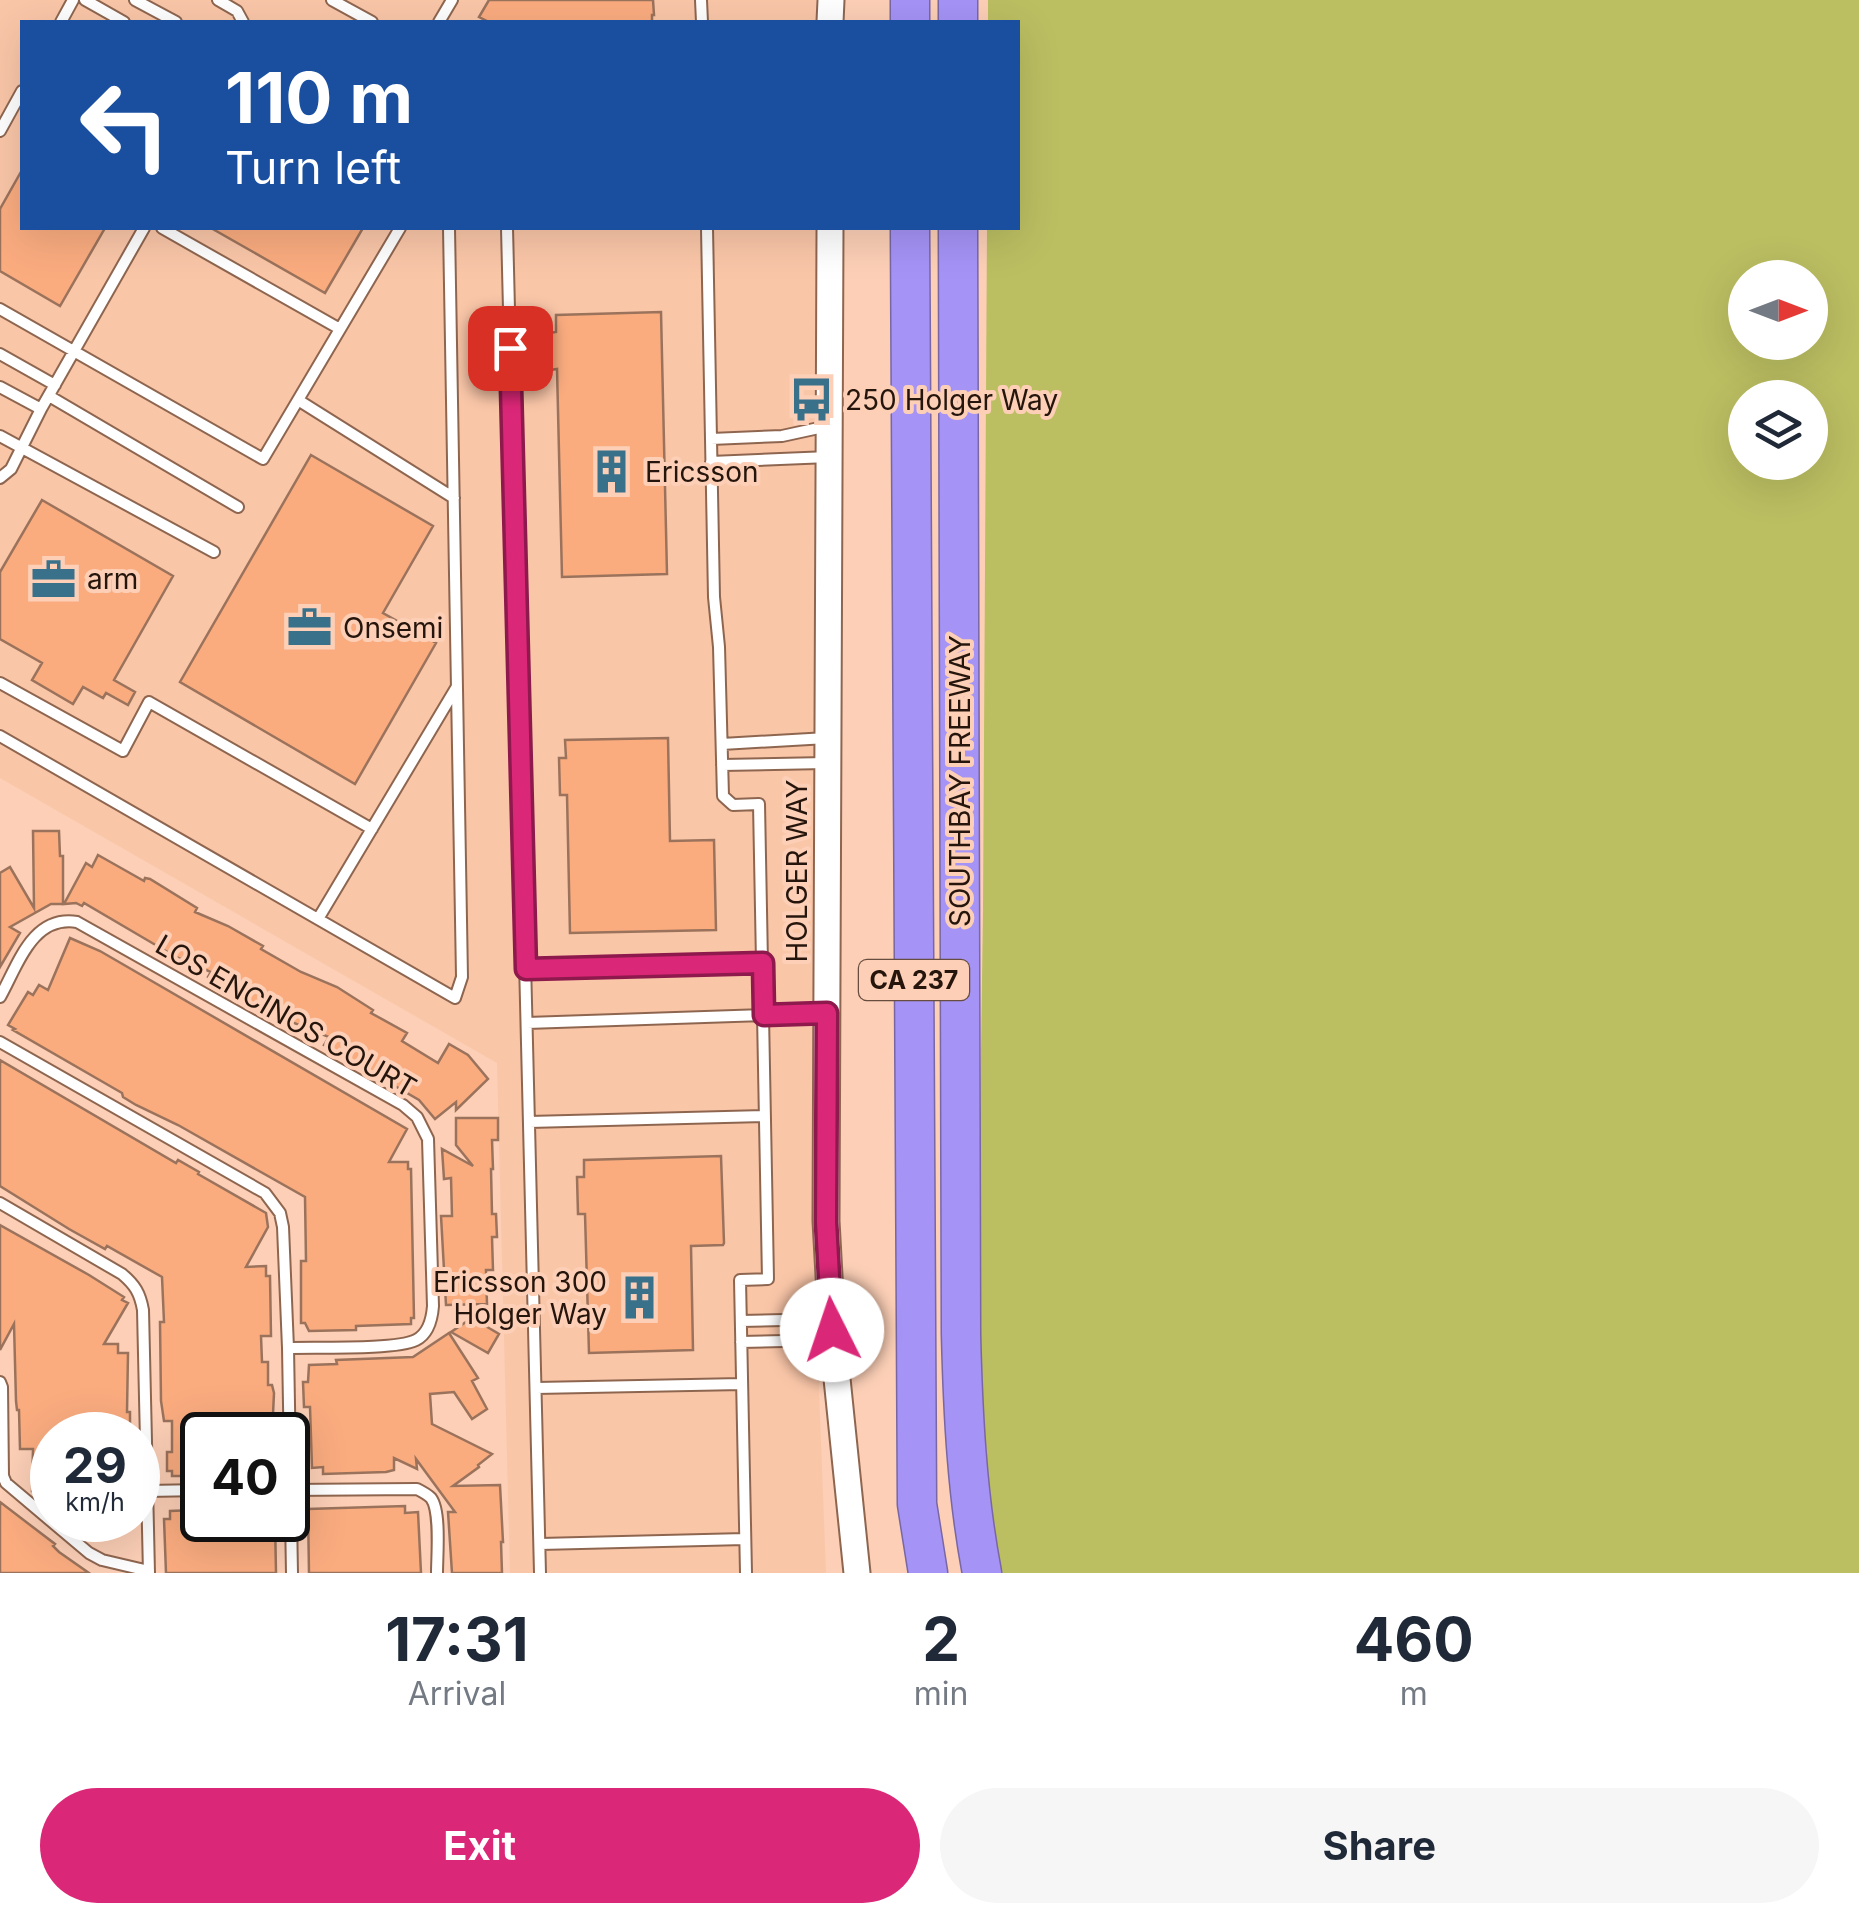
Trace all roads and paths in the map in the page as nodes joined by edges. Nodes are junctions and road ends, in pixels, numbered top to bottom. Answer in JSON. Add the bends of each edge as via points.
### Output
{"nodes":[{"id":1,"x":84,"y":0,"type":"edge"},
{"id":2,"x":135,"y":0,"type":"edge"},
{"id":3,"x":218,"y":0,"type":"edge"},
{"id":4,"x":336,"y":1,"type":"edge"},
{"id":5,"x":120,"y":20,"type":"edge"},
{"id":6,"x":172,"y":20,"type":"edge"},
{"id":7,"x":242,"y":20,"type":"edge"},
{"id":8,"x":369,"y":20,"type":"edge"},
{"id":9,"x":20,"y":95,"type":"edge"},
{"id":10,"x":0,"y":131,"type":"edge"},
{"id":11,"x":143,"y":230,"type":"edge"},
{"id":12,"x":166,"y":230,"type":"edge"},
{"id":13,"x":399,"y":230,"type":"edge"},
{"id":14,"x":449,"y":230,"type":"edge"},
{"id":15,"x":507,"y":230,"type":"edge"},
{"id":16,"x":706,"y":230,"type":"edge"},
{"id":17,"x":830,"y":230,"type":"edge"},
{"id":18,"x":910,"y":230,"type":"edge"},
{"id":19,"x":958,"y":230,"type":"edge"},
{"id":20,"x":0,"y":309,"type":"edge"},
{"id":21,"x":340,"y":329,"type":"junction"},
{"id":22,"x":74,"y":351,"type":"junction"},
{"id":23,"x":0,"y":354,"type":"edge"},
{"id":24,"x":0,"y":386,"type":"edge"},
{"id":25,"x":52,"y":391,"type":"junction"},
{"id":26,"x":298,"y":400,"type":"junction"},
{"id":27,"x":41,"y":410,"type":"junction"},
{"id":28,"x":829,"y":426,"type":"junction"},
{"id":29,"x":0,"y":436,"type":"edge"},
{"id":30,"x":711,"y":439,"type":"junction"},
{"id":31,"x":21,"y":448,"type":"junction"},
{"id":32,"x":829,"y":457,"type":"junction"},
{"id":33,"x":712,"y":462,"type":"junction"},
{"id":34,"x":0,"y":478,"type":"edge"},
{"id":35,"x":454,"y":498,"type":"junction"},
{"id":36,"x":238,"y":507,"type":"dead end"},
{"id":37,"x":214,"y":552,"type":"dead end"},
{"id":38,"x":0,"y":683,"type":"edge"},
{"id":39,"x":457,"y":685,"type":"junction"},
{"id":40,"x":0,"y":736,"type":"edge"},
{"id":41,"x":722,"y":744,"type":"junction"},
{"id":42,"x":828,"y":751,"type":"junction"},
{"id":43,"x":722,"y":765,"type":"junction"},
{"id":44,"x":372,"y":829,"type":"junction"},
{"id":45,"x":318,"y":919,"type":"junction"},
{"id":46,"x":763,"y":963,"type":"junction"},
{"id":47,"x":526,"y":969,"type":"junction"},
{"id":48,"x":0,"y":997,"type":"edge"},
{"id":49,"x":827,"y":1013,"type":"junction"},
{"id":50,"x":764,"y":1015,"type":"junction"},
{"id":51,"x":960,"y":1019,"type":"junction"},
{"id":52,"x":527,"y":1023,"type":"junction"},
{"id":53,"x":0,"y":1042,"type":"edge"},
{"id":54,"x":766,"y":1116,"type":"junction"},
{"id":55,"x":529,"y":1122,"type":"junction"},
{"id":56,"x":0,"y":1202,"type":"edge"},
{"id":57,"x":740,"y":1320,"type":"junction"},
{"id":58,"x":832,"y":1329,"type":"junction"},
{"id":59,"x":741,"y":1342,"type":"junction"},
{"id":60,"x":288,"y":1348,"type":"junction"},
{"id":61,"x":0,"y":1382,"type":"edge"},
{"id":62,"x":742,"y":1384,"type":"junction"},
{"id":63,"x":536,"y":1388,"type":"junction"},
{"id":64,"x":146,"y":1412,"type":"edge"},
{"id":65,"x":288,"y":1412,"type":"edge"},
{"id":66,"x":310,"y":1490,"type":"edge"},
{"id":67,"x":917,"y":1504,"type":"junction"},
{"id":68,"x":745,"y":1539,"type":"junction"},
{"id":69,"x":148,"y":1542,"type":"edge"},
{"id":70,"x":291,"y":1542,"type":"edge"},
{"id":71,"x":540,"y":1544,"type":"junction"},
{"id":72,"x":149,"y":1572,"type":"edge"},
{"id":73,"x":292,"y":1573,"type":"edge"},
{"id":74,"x":438,"y":1573,"type":"edge"},
{"id":75,"x":540,"y":1573,"type":"edge"},
{"id":76,"x":746,"y":1573,"type":"edge"},
{"id":77,"x":856,"y":1573,"type":"edge"},
{"id":78,"x":910,"y":1573,"type":"edge"},
{"id":79,"x":928,"y":1573,"type":"edge"},
{"id":80,"x":966,"y":1573,"type":"edge"},
{"id":81,"x":982,"y":1573,"type":"edge"}],
"edges":[{"from":1,"to":5,"type":"lane"},
{"from":2,"to":6,"type":"lane"},
{"from":3,"to":7,"type":"lane"},
{"from":4,"to":8,"type":"lane"},
{"from":9,"to":10,"type":"lane"},
{"from":11,"to":22,"type":"lane"},
{"from":12,"to":21,"type":"lane"},
{"from":13,"to":21,"type":"lane"},
{"from":14,"to":35,"type":"lane"},
{"from":15,"to":47,"type":"lane"},
{"from":16,"to":30,"type":"lane"},
{"from":17,"to":28,"type":"street","name":"HOLGER WAY"},
{"from":18,"to":67,"type":"highway","name":"SOUTHBAY FREEWAY","number":"CA 237"},
{"from":19,"to":51,"type":"highway","name":"SOUTHBAY FREEWAY","number":"CA 237"},
{"from":20,"to":22,"type":"lane"},
{"from":21,"to":26,"type":"lane"},
{"from":22,"to":25,"type":"lane"},
{"from":22,"to":26,"type":"lane","via":[[264,459]]},
{"from":23,"to":25,"type":"lane"},
{"from":24,"to":27,"type":"lane"},
{"from":25,"to":27,"type":"lane"},
{"from":25,"to":36,"type":"lane"},
{"from":26,"to":35,"type":"lane"},
{"from":27,"to":31,"type":"lane"},
{"from":28,"to":30,"type":"lane"},
{"from":28,"to":32,"type":"street","name":"HOLGER WAY"},
{"from":29,"to":31,"type":"lane"},
{"from":30,"to":33,"type":"lane"},
{"from":31,"to":34,"type":"lane"},
{"from":31,"to":37,"type":"lane"},
{"from":32,"to":33,"type":"lane"},
{"from":32,"to":42,"type":"street","name":"HOLGER WAY"},
{"from":33,"to":41,"type":"lane"},
{"from":35,"to":39,"type":"lane"},
{"from":38,"to":44,"type":"lane","via":[[122,751],[149,702]]},
{"from":39,"to":44,"type":"lane"},
{"from":39,"to":45,"type":"lane","via":[[462,978],[455,998]]},
{"from":40,"to":45,"type":"lane"},
{"from":41,"to":42,"type":"lane"},
{"from":41,"to":43,"type":"lane"},
{"from":42,"to":43,"type":"lane"},
{"from":42,"to":49,"type":"street","name":"HOLGER WAY"},
{"from":43,"to":46,"type":"lane","via":[[723,796],[733,805],[759,804]]},
{"from":44,"to":45,"type":"lane"},
{"from":46,"to":47,"type":"lane"},
{"from":46,"to":50,"type":"lane"},
{"from":47,"to":52,"type":"lane"},
{"from":48,"to":60,"type":"lane","name":"LOS ENCINOS COURT","via":[[34,935],[54,922],[76,922],[417,1117],[428,1139],[434,1306],[427,1330],[399,1345]]},
{"from":49,"to":50,"type":"lane"},
{"from":49,"to":58,"type":"street","name":"HOLGER WAY"},
{"from":50,"to":52,"type":"lane"},
{"from":50,"to":54,"type":"lane"},
{"from":51,"to":80,"type":"highway","via":[[948,1056],[946,1262],[950,1484]]},
{"from":51,"to":81,"type":"highway","name":"SOUTHBAY FREEWAY","number":"CA 237","via":[[963,1428]]},
{"from":52,"to":55,"type":"lane"},
{"from":53,"to":60,"type":"lane","via":[[265,1193],[283,1227]]},
{"from":54,"to":55,"type":"lane"},
{"from":54,"to":57,"type":"lane","via":[[768,1279],[740,1280]]},
{"from":55,"to":63,"type":"lane"},
{"from":56,"to":64,"type":"lane","via":[[136,1286],[144,1310]]},
{"from":57,"to":58,"type":"lane"},
{"from":57,"to":59,"type":"lane"},
{"from":58,"to":59,"type":"lane"},
{"from":58,"to":77,"type":"street","name":"HOLGER WAY"},
{"from":59,"to":62,"type":"lane"},
{"from":60,"to":65,"type":"lane"},
{"from":61,"to":72,"type":"lane","via":[[6,1483],[89,1553]]},
{"from":62,"to":63,"type":"lane"},
{"from":62,"to":68,"type":"lane"},
{"from":63,"to":71,"type":"lane"},
{"from":66,"to":74,"type":"lane","via":[[424,1492],[436,1508]]},
{"from":67,"to":78,"type":"highway"},
{"from":67,"to":79,"type":"highway","name":"SOUTHBAY FREEWAY","number":"CA 237"},
{"from":68,"to":71,"type":"lane"},
{"from":68,"to":76,"type":"lane"},
{"from":69,"to":72,"type":"lane"},
{"from":70,"to":73,"type":"lane"},
{"from":71,"to":75,"type":"lane"}]}
